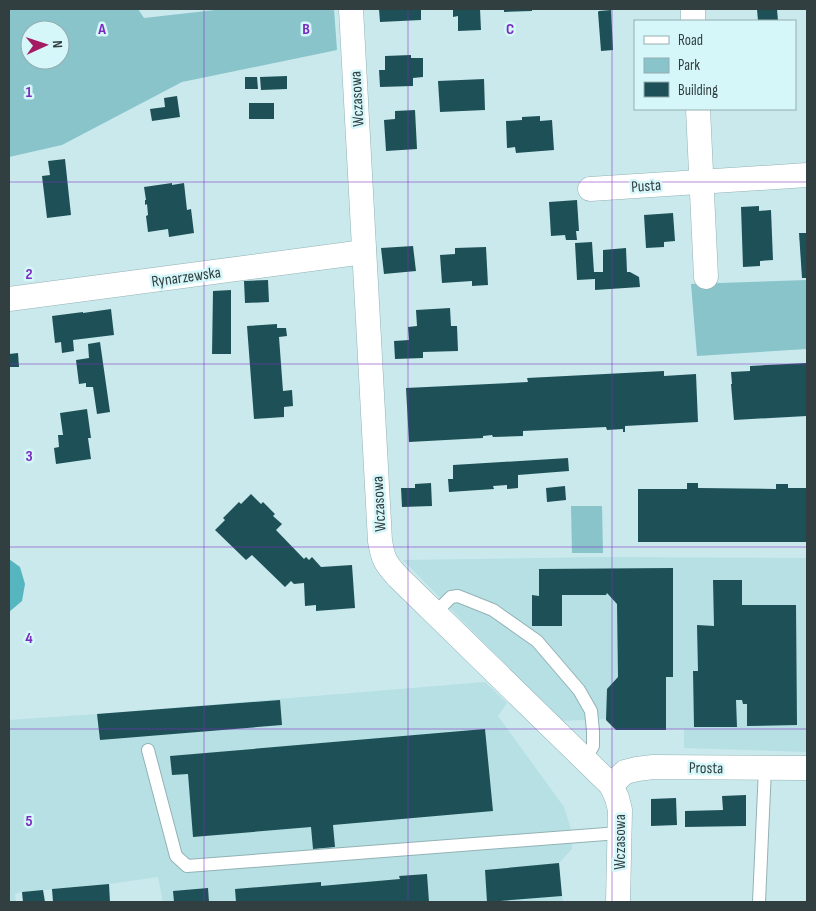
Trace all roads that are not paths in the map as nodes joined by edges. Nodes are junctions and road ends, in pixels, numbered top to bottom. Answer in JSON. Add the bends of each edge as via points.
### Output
{"nodes":[{"id":1,"x":351,"y":9,"type":"edge"},
{"id":2,"x":698,"y":110,"type":"edge"},
{"id":3,"x":807,"y":175,"type":"edge"},
{"id":4,"x":702,"y":181,"type":"junction"},
{"id":5,"x":590,"y":189,"type":"dead end"},
{"id":6,"x":364,"y":252,"type":"junction"},
{"id":7,"x":706,"y":277,"type":"dead end"},
{"id":8,"x":9,"y":299,"type":"edge"},
{"id":9,"x":434,"y":613,"type":"junction"},
{"id":10,"x":148,"y":750,"type":"dead end"},
{"id":11,"x":585,"y":760,"type":"junction"},
{"id":12,"x":765,"y":768,"type":"junction"},
{"id":13,"x":807,"y":768,"type":"edge"},
{"id":14,"x":611,"y":785,"type":"junction"},
{"id":15,"x":619,"y":834,"type":"junction"},
{"id":16,"x":618,"y":902,"type":"edge"},
{"id":17,"x":759,"y":902,"type":"edge"}],
"edges":[{"from":1,"to":6,"type":"street","name":"Wczasowa"},
{"from":2,"to":4,"type":"street"},
{"from":3,"to":4,"type":"street","name":"Pusta"},
{"from":4,"to":5,"type":"street","name":"Pusta"},
{"from":4,"to":7,"type":"street"},
{"from":6,"to":8,"type":"street","name":"Rynarzewska"},
{"from":6,"to":9,"type":"street","name":"Wczasowa","via":[[382,555],[387,566]]},
{"from":9,"to":11,"type":"street","name":"Wczasowa"},
{"from":9,"to":11,"type":"lane","via":[[451,597],[458,596],[493,610],[537,641],[579,690],[591,711],[593,746]]},
{"from":10,"to":15,"type":"lane","via":[[176,856],[187,866]]},
{"from":11,"to":14,"type":"street","name":"Wczasowa"},
{"from":12,"to":13,"type":"street","name":"Prosta"},
{"from":12,"to":14,"type":"street","name":"Prosta","via":[[637,768],[625,772]]},
{"from":12,"to":17,"type":"lane"},
{"from":14,"to":15,"type":"street","name":"Wczasowa","via":[[618,804]]},
{"from":15,"to":16,"type":"street","name":"Wczasowa"}]}
